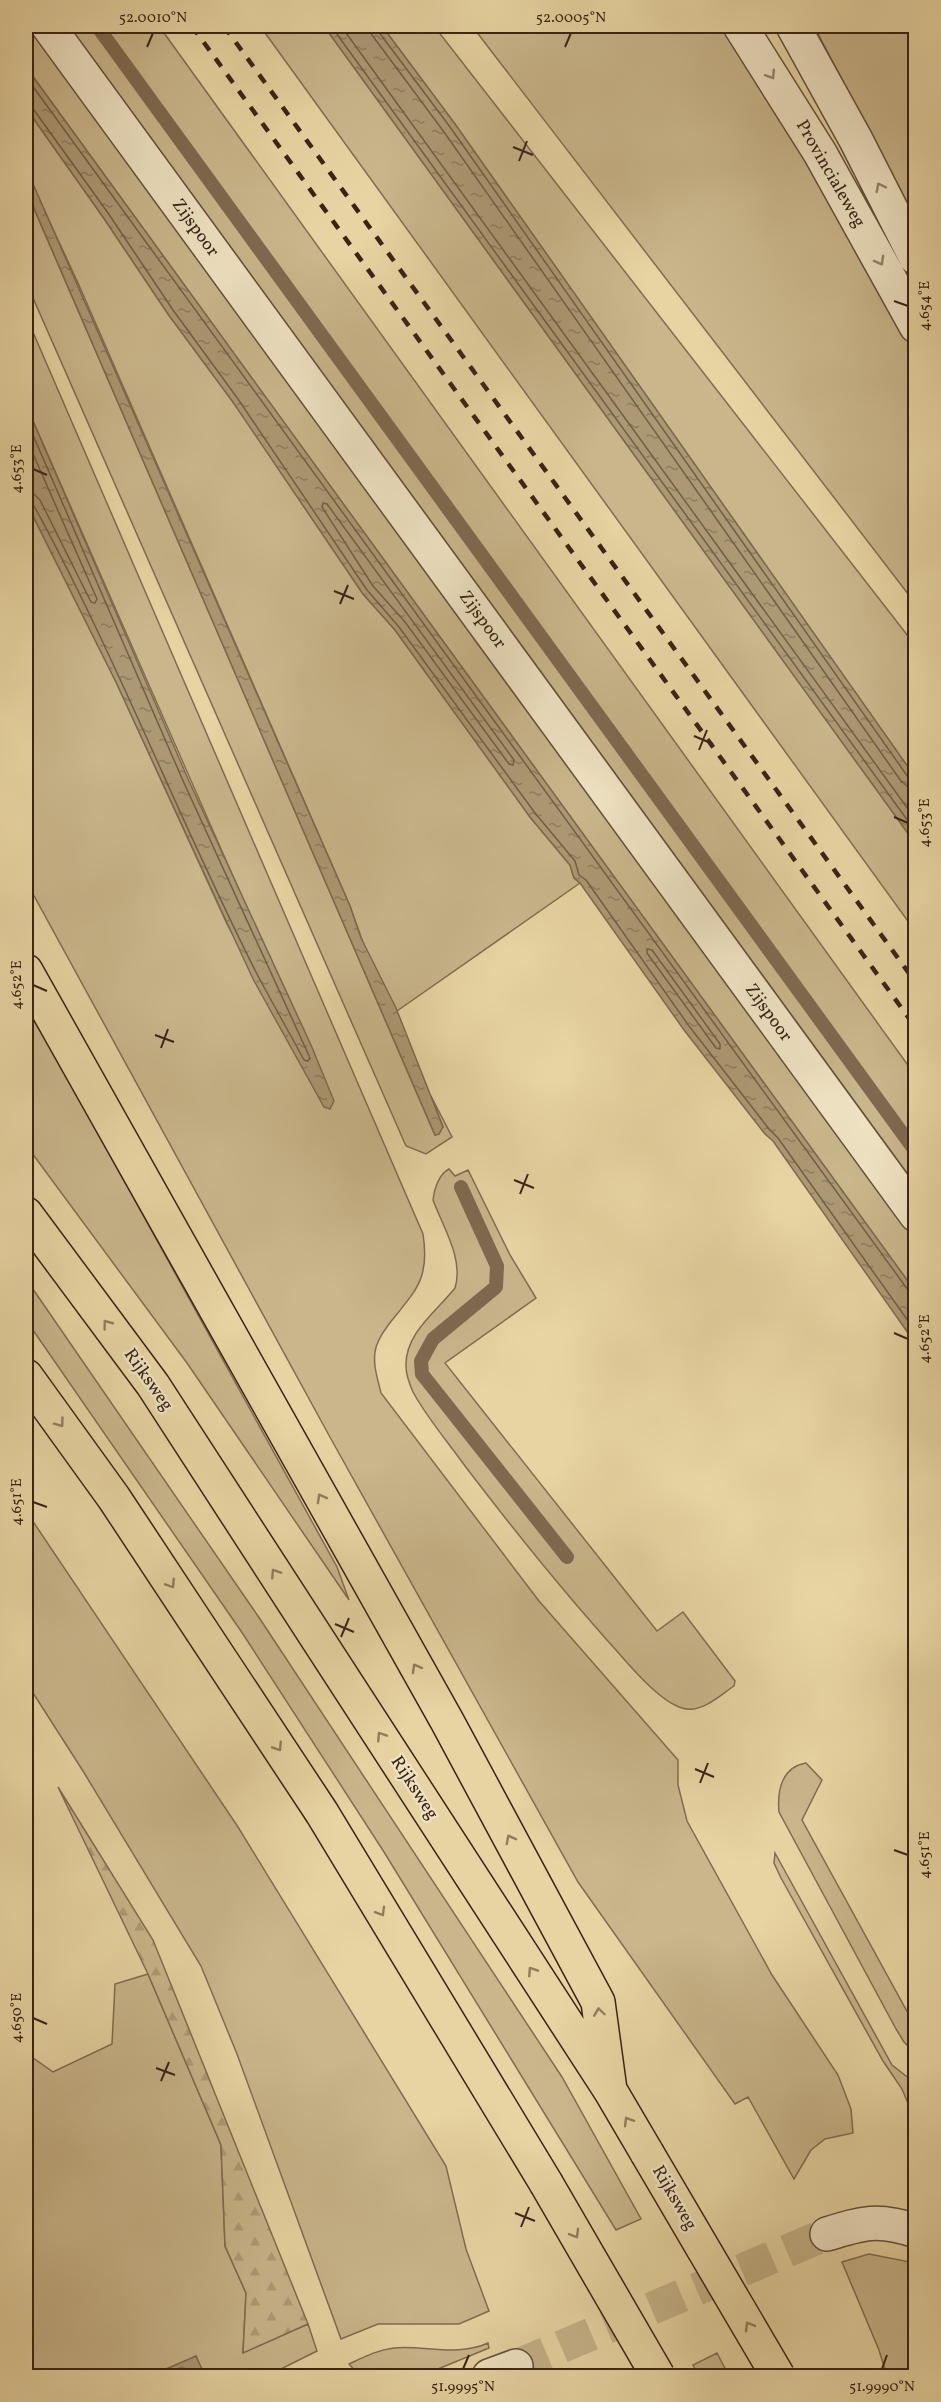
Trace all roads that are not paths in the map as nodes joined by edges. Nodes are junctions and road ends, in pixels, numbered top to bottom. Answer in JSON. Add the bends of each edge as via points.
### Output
{"nodes":[{"id":1,"x":48,"y":26,"type":"edge"},
{"id":2,"x":740,"y":26,"type":"edge"},
{"id":3,"x":793,"y":26,"type":"edge"},
{"id":4,"x":915,"y":258,"type":"edge"},
{"id":5,"x":915,"y":326,"type":"edge"},
{"id":6,"x":26,"y":971,"type":"edge"},
{"id":7,"x":26,"y":1214,"type":"edge"},
{"id":8,"x":915,"y":1215,"type":"edge"},
{"id":9,"x":26,"y":1376,"type":"edge"},
{"id":10,"x":609,"y":2090,"type":"junction"},
{"id":11,"x":915,"y":2231,"type":"edge"},
{"id":12,"x":826,"y":2234,"type":"tunnel mouth"},
{"id":13,"x":658,"y":2376,"type":"edge"},
{"id":14,"x":778,"y":2376,"type":"edge"}],
"edges":[{"from":1,"to":8,"type":"street","name":"Zijspoor"},
{"from":2,"to":5,"type":"street","name":"Provincialeweg","one_way":true,"via":[[820,153]]},
{"from":4,"to":3,"type":"street","name":"Provincialeweg","one_way":true},
{"from":10,"to":6,"type":"highway","one_way":true,"via":[[598,2002],[447,1721]]},
{"from":10,"to":7,"type":"highway","name":"Rijksweg","one_way":true,"via":[[153,1385]]},
{"from":9,"to":13,"type":"highway","one_way":true,"bridge":true,"via":[[114,1498],[322,1814]]},
{"from":14,"to":10,"type":"highway","name":"Rijksweg","one_way":true,"bridge":true},
{"from":11,"to":12,"type":"street","via":[[862,2223]]}]}
